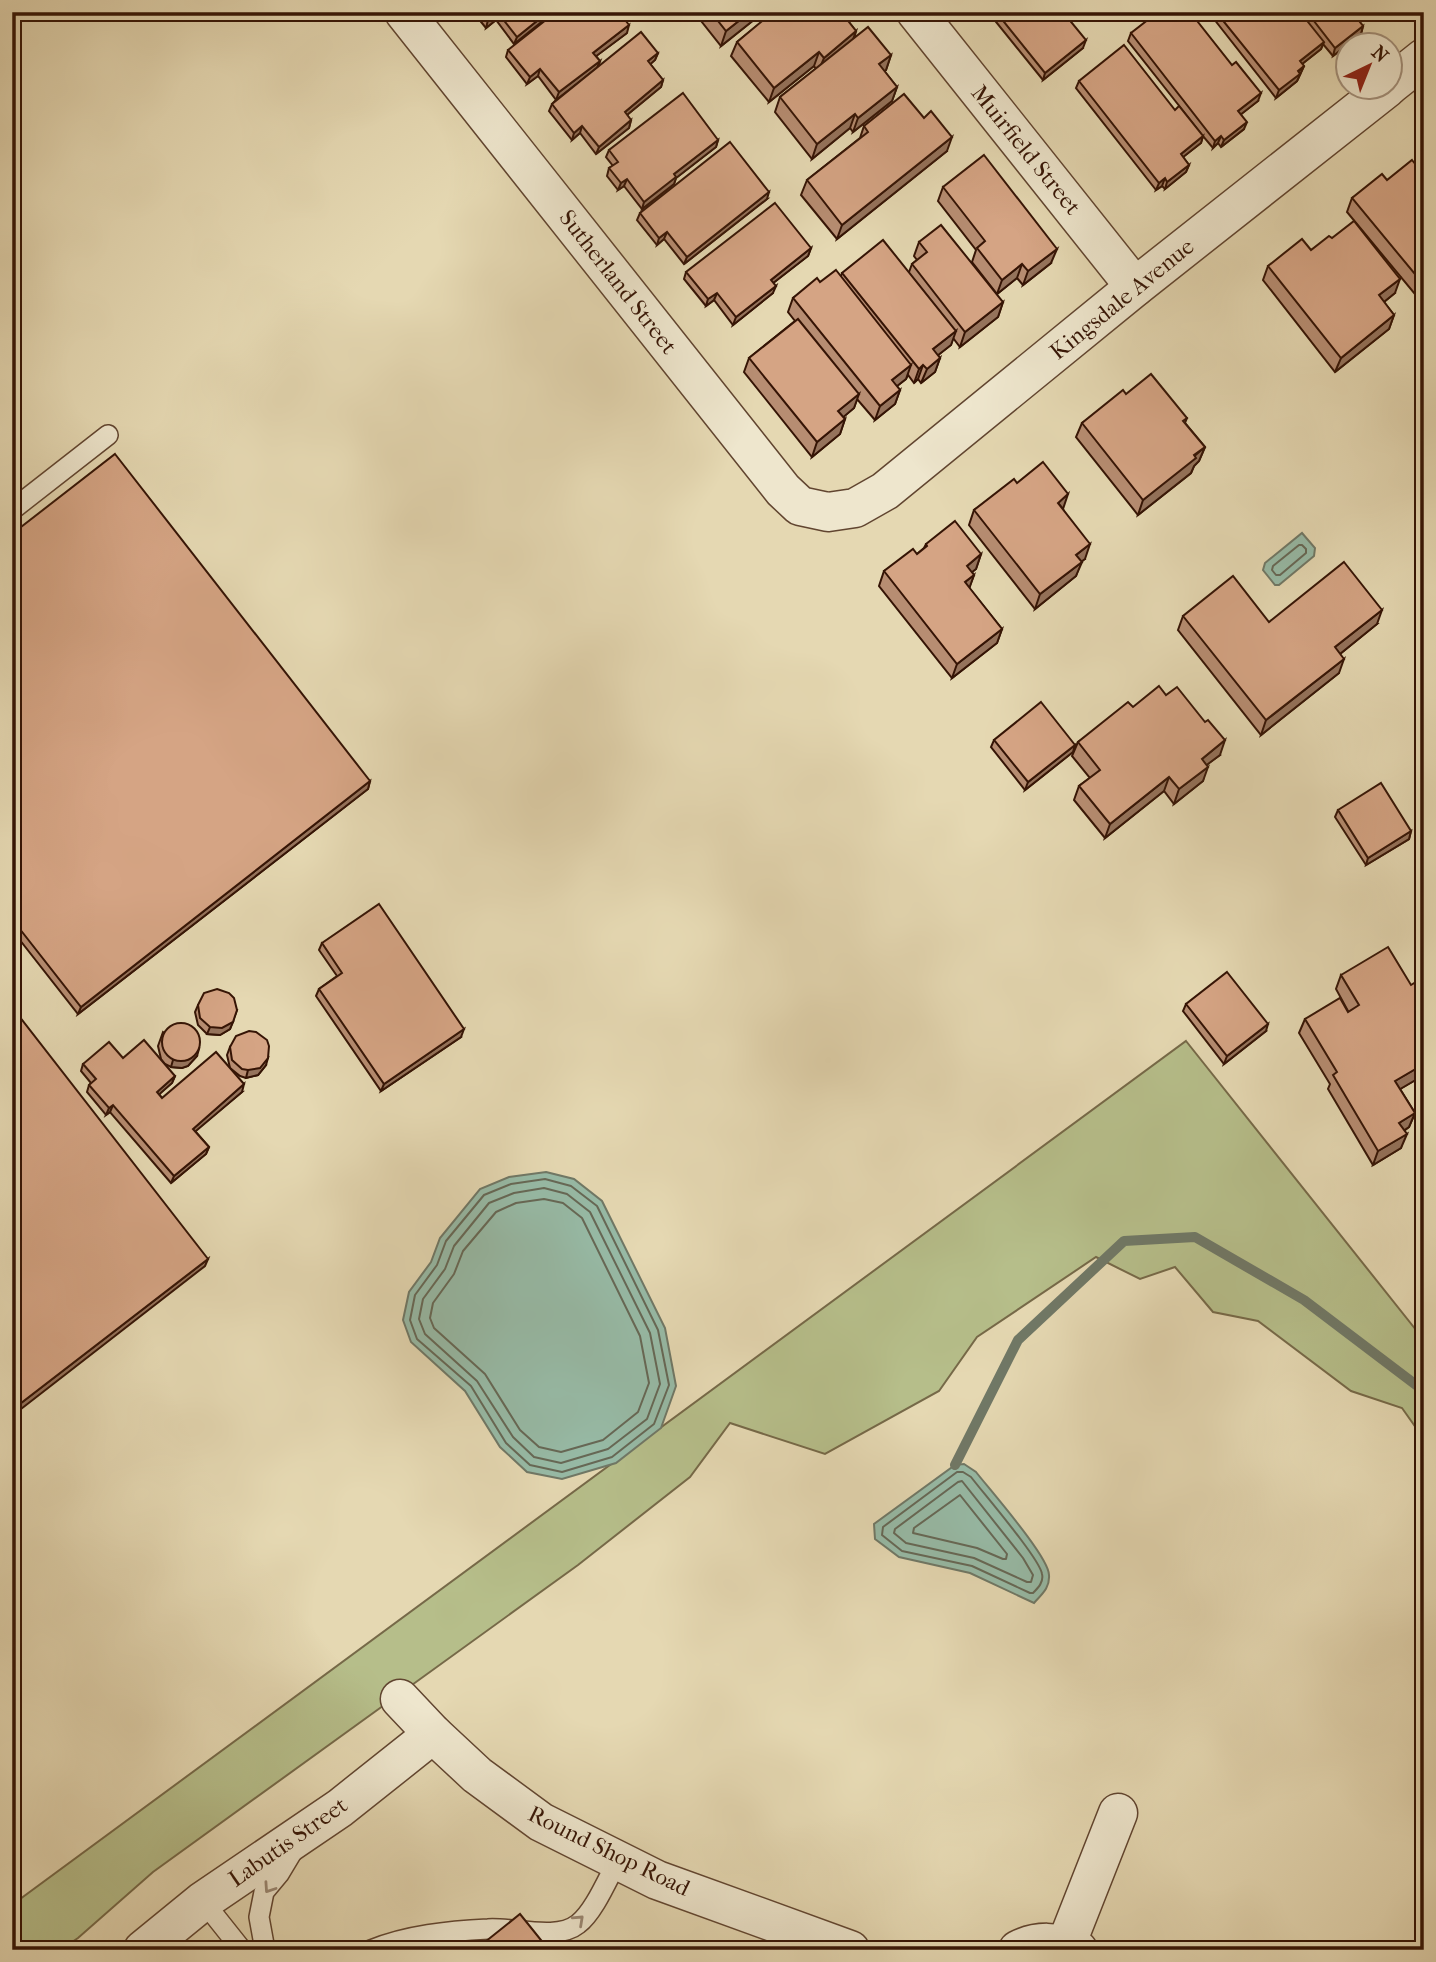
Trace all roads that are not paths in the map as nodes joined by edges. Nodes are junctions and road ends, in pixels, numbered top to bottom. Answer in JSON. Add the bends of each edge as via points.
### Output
{"nodes":[{"id":1,"x":404,"y":12,"type":"edge"},
{"id":2,"x":916,"y":12,"type":"edge"},
{"id":3,"x":1424,"y":58,"type":"edge"},
{"id":4,"x":1404,"y":74,"type":"edge"},
{"id":5,"x":1369,"y":102,"type":"edge"},
{"id":6,"x":1135,"y":287,"type":"junction"},
{"id":7,"x":108,"y":435,"type":"dead end"},
{"id":8,"x":855,"y":509,"type":"joint"},
{"id":9,"x":12,"y":510,"type":"edge"},
{"id":10,"x":400,"y":1699,"type":"dead end"},
{"id":11,"x":433,"y":1734,"type":"junction"},
{"id":12,"x":1118,"y":1814,"type":"dead end"},
{"id":13,"x":304,"y":1833,"type":"junction"},
{"id":14,"x":618,"y":1860,"type":"junction"},
{"id":15,"x":203,"y":1901,"type":"junction"},
{"id":16,"x":1072,"y":1947,"type":"edge"},
{"id":17,"x":378,"y":1948,"type":"edge"},
{"id":18,"x":143,"y":1950,"type":"edge"},
{"id":19,"x":242,"y":1950,"type":"edge"},
{"id":20,"x":265,"y":1950,"type":"edge"},
{"id":21,"x":850,"y":1950,"type":"edge"},
{"id":22,"x":1018,"y":1950,"type":"edge"}],
"edges":[{"from":1,"to":8,"type":"street","name":"Sutherland Street","via":[[783,490],[800,506],[828,512]]},
{"from":2,"to":6,"type":"street","name":"Muirfield Street"},
{"from":3,"to":4,"type":"street","name":"Kingsdale Avenue"},
{"from":5,"to":6,"type":"street","name":"Kingsdale Avenue"},
{"from":6,"to":8,"type":"street","name":"Kingsdale Avenue","via":[[885,491]]},
{"from":7,"to":9,"type":"lane"},
{"from":10,"to":11,"type":"street","name":"Round Shop Road"},
{"from":11,"to":13,"type":"street","name":"Labutis Street"},
{"from":11,"to":14,"type":"street","name":"Round Shop Road","via":[[477,1775],[541,1822]]},
{"from":12,"to":16,"type":"street"},
{"from":13,"to":15,"type":"street","name":"Labutis Street"},
{"from":13,"to":20,"type":"lane","one_way":true,"via":[[264,1892],[259,1917]]},
{"from":17,"to":14,"type":"lane","one_way":true,"via":[[419,1937],[491,1928],[562,1932],[578,1924],[591,1908]]},
{"from":14,"to":21,"type":"street","name":"Round Shop Road","via":[[657,1880]]},
{"from":15,"to":18,"type":"street","name":"Labutis Street"},
{"from":15,"to":19,"type":"lane"},
{"from":16,"to":22,"type":"street","via":[[1044,1942]]}]}
